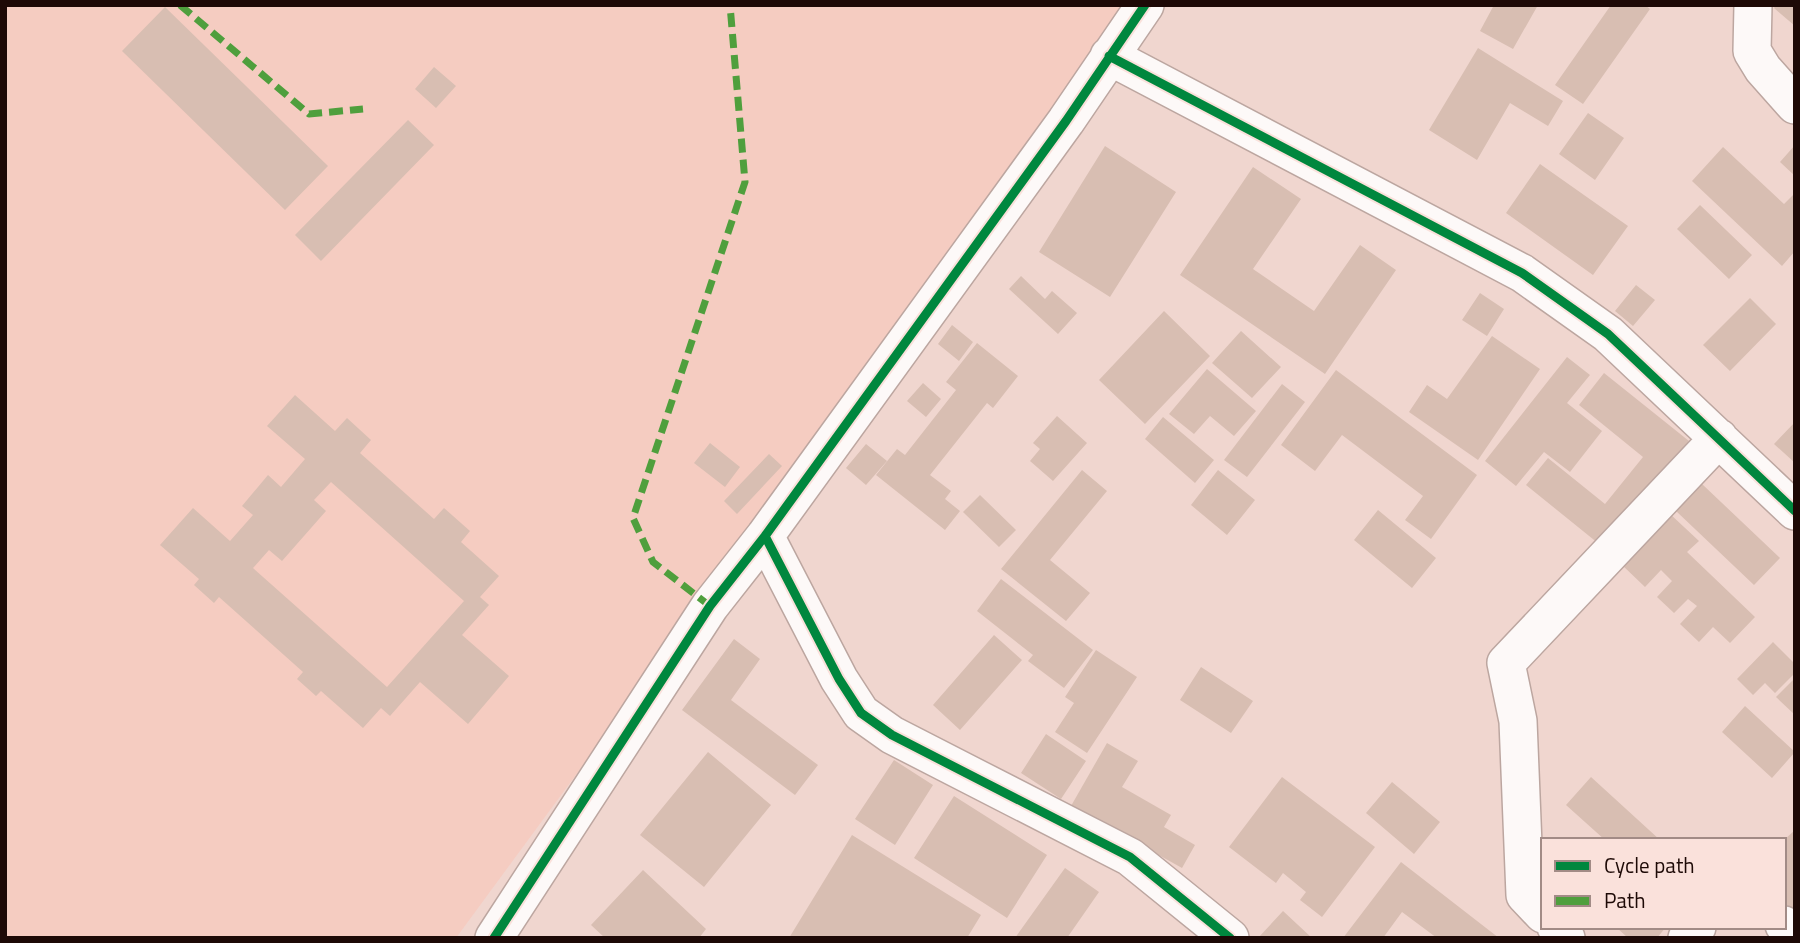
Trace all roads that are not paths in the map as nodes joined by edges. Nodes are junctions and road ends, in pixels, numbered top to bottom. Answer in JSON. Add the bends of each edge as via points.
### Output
{"nodes":[{"id":1,"x":1145,"y":5,"type":"edge"},
{"id":2,"x":1753,"y":5,"type":"edge"},
{"id":3,"x":1109,"y":56,"type":"junction"},
{"id":4,"x":1795,"y":106,"type":"edge"},
{"id":5,"x":1719,"y":438,"type":"junction"},
{"id":6,"x":1795,"y":511,"type":"edge"},
{"id":7,"x":765,"y":536,"type":"junction"},
{"id":8,"x":1541,"y":912,"type":"edge"},
{"id":9,"x":494,"y":938,"type":"edge"},
{"id":10,"x":1230,"y":938,"type":"edge"}],
"edges":[{"from":1,"to":3,"type":"street"},
{"from":2,"to":4,"type":"street","via":[[1752,51]]},
{"from":3,"to":5,"type":"street","via":[[1522,273],[1608,334]]},
{"from":3,"to":7,"type":"street"},
{"from":5,"to":6,"type":"street"},
{"from":5,"to":8,"type":"street","via":[[1506,663],[1518,721],[1525,895]]},
{"from":7,"to":9,"type":"street","via":[[710,606]]},
{"from":7,"to":10,"type":"street","via":[[861,713],[892,735],[1130,858]]}]}
